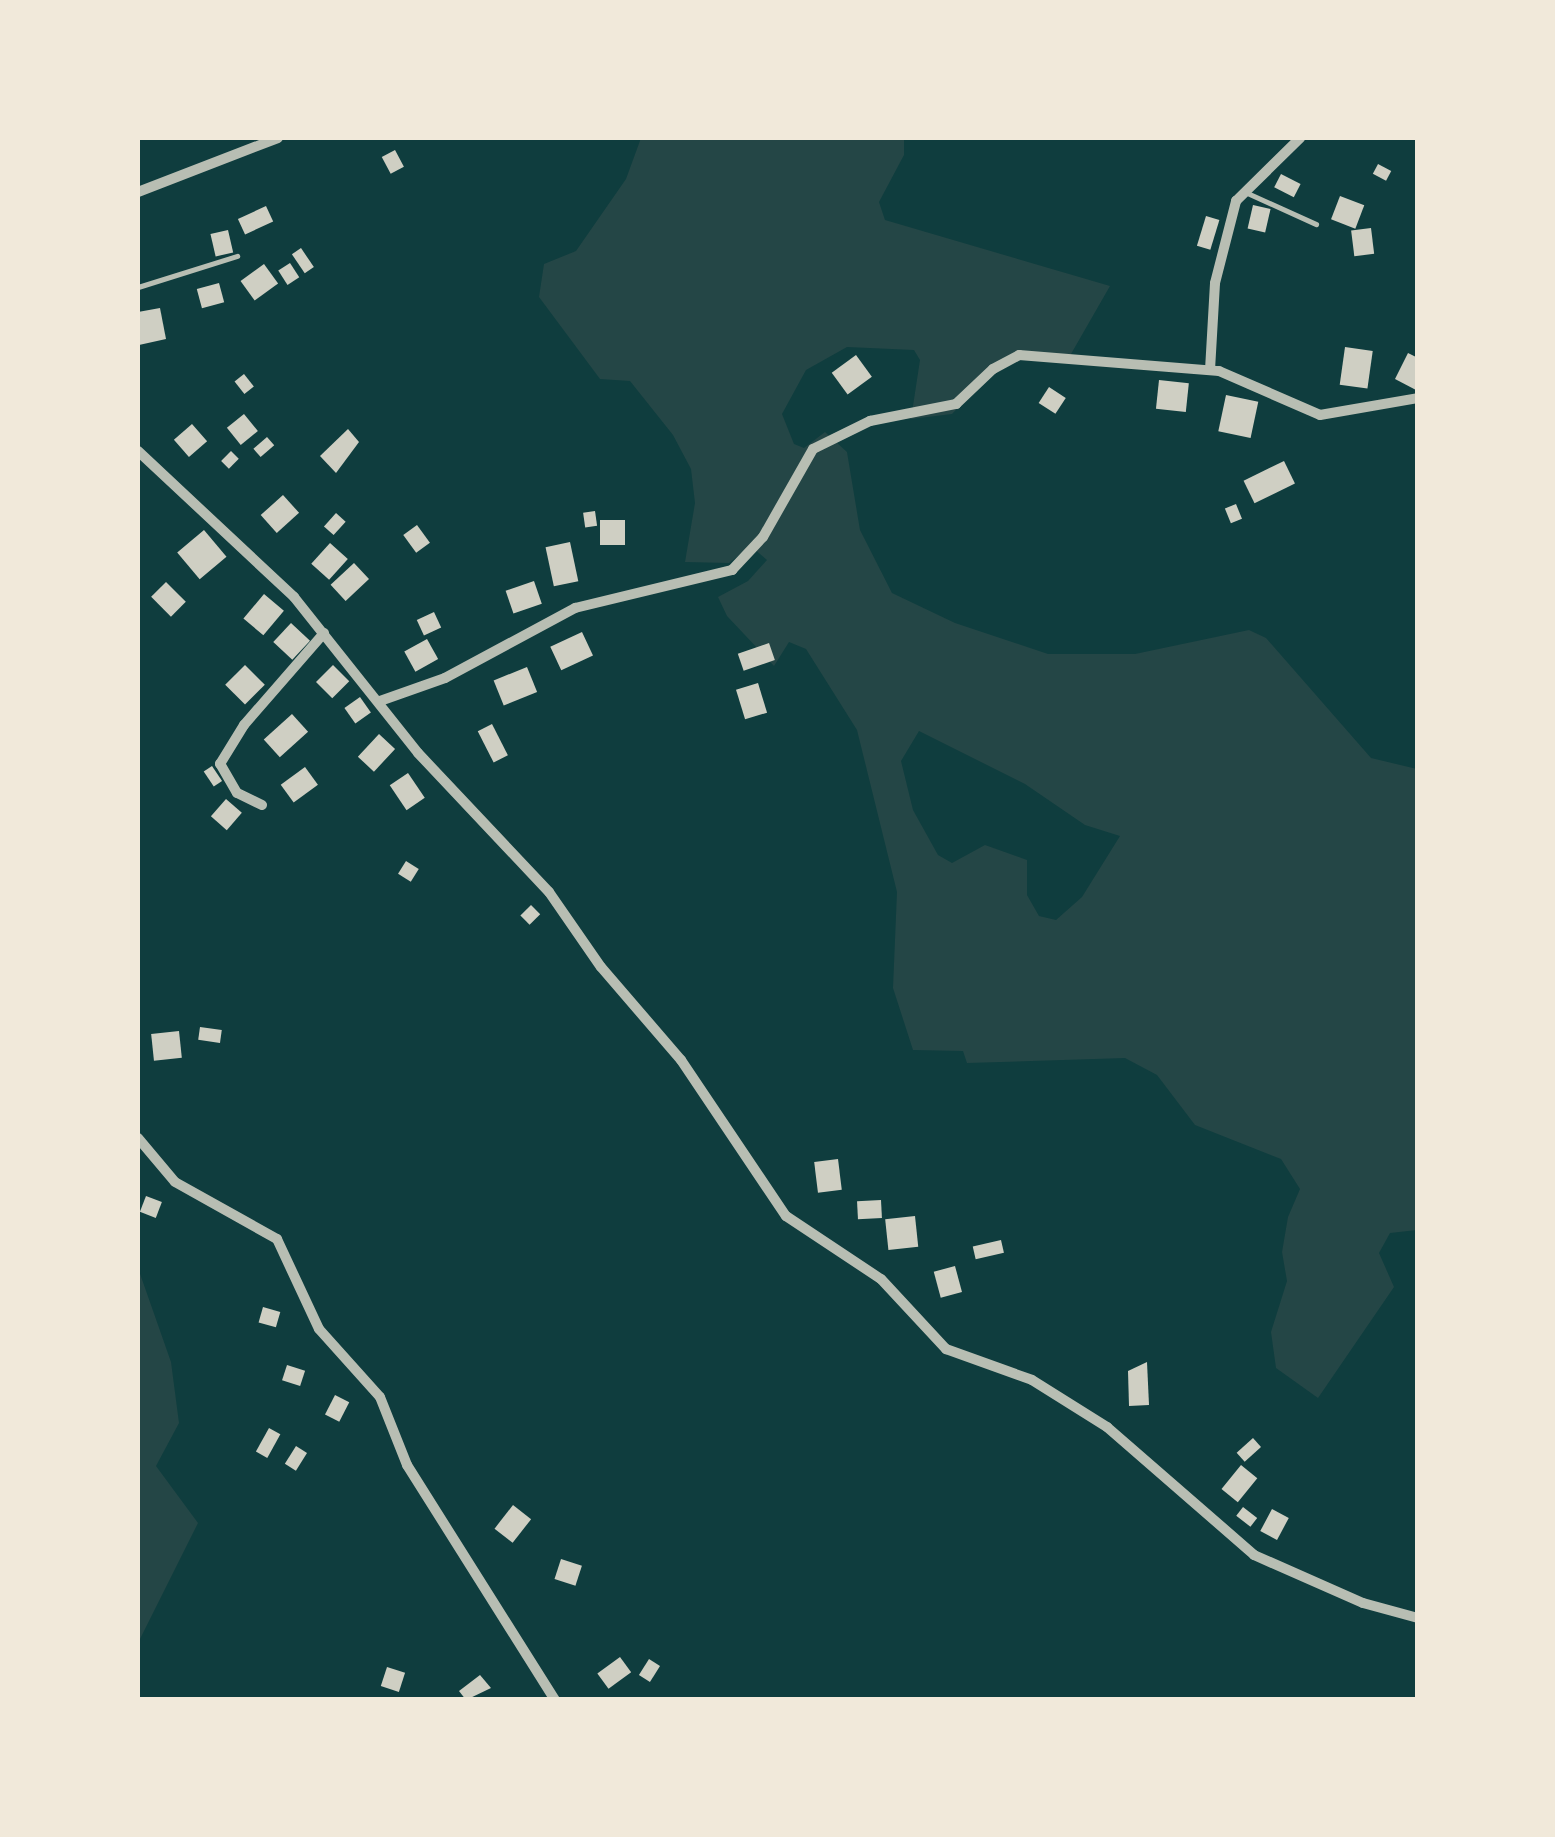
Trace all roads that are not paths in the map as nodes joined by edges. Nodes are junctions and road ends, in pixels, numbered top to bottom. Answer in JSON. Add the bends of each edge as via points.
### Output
{"nodes":[{"id":1,"x":278,"y":138,"type":"edge"},
{"id":2,"x":1300,"y":138,"type":"edge"},
{"id":3,"x":1242,"y":191,"type":"junction"},
{"id":4,"x":138,"y":192,"type":"edge"},
{"id":5,"x":1316,"y":224,"type":"dead end"},
{"id":6,"x":237,"y":256,"type":"dead end"},
{"id":7,"x":138,"y":287,"type":"edge"},
{"id":8,"x":1210,"y":370,"type":"junction"},
{"id":9,"x":1418,"y":398,"type":"edge"},
{"id":10,"x":138,"y":451,"type":"edge"},
{"id":11,"x":324,"y":633,"type":"junction"},
{"id":12,"x":380,"y":701,"type":"junction"},
{"id":13,"x":262,"y":805,"type":"dead end"},
{"id":14,"x":138,"y":1138,"type":"edge"},
{"id":15,"x":1418,"y":1618,"type":"edge"},
{"id":16,"x":555,"y":1700,"type":"edge"}],
"edges":[{"from":1,"to":4,"type":"street"},
{"from":2,"to":3,"type":"street"},
{"from":3,"to":5,"type":"lane"},
{"from":3,"to":8,"type":"street","via":[[1218,267]]},
{"from":6,"to":7,"type":"lane"},
{"from":8,"to":9,"type":"street","via":[[1320,415]]},
{"from":8,"to":12,"type":"street","via":[[1020,355],[993,368],[956,404],[870,421],[813,449],[763,537],[732,570],[575,608],[445,678]]},
{"from":10,"to":11,"type":"street"},
{"from":11,"to":12,"type":"street"},
{"from":11,"to":13,"type":"street","via":[[220,764],[237,793]]},
{"from":12,"to":15,"type":"street","via":[[418,752],[549,892],[601,968],[681,1060],[786,1216],[881,1279],[946,1348],[1032,1380],[1108,1427],[1254,1555],[1362,1604]]},
{"from":14,"to":16,"type":"street","via":[[175,1182],[276,1239],[319,1328],[380,1396],[407,1466]]}]}
